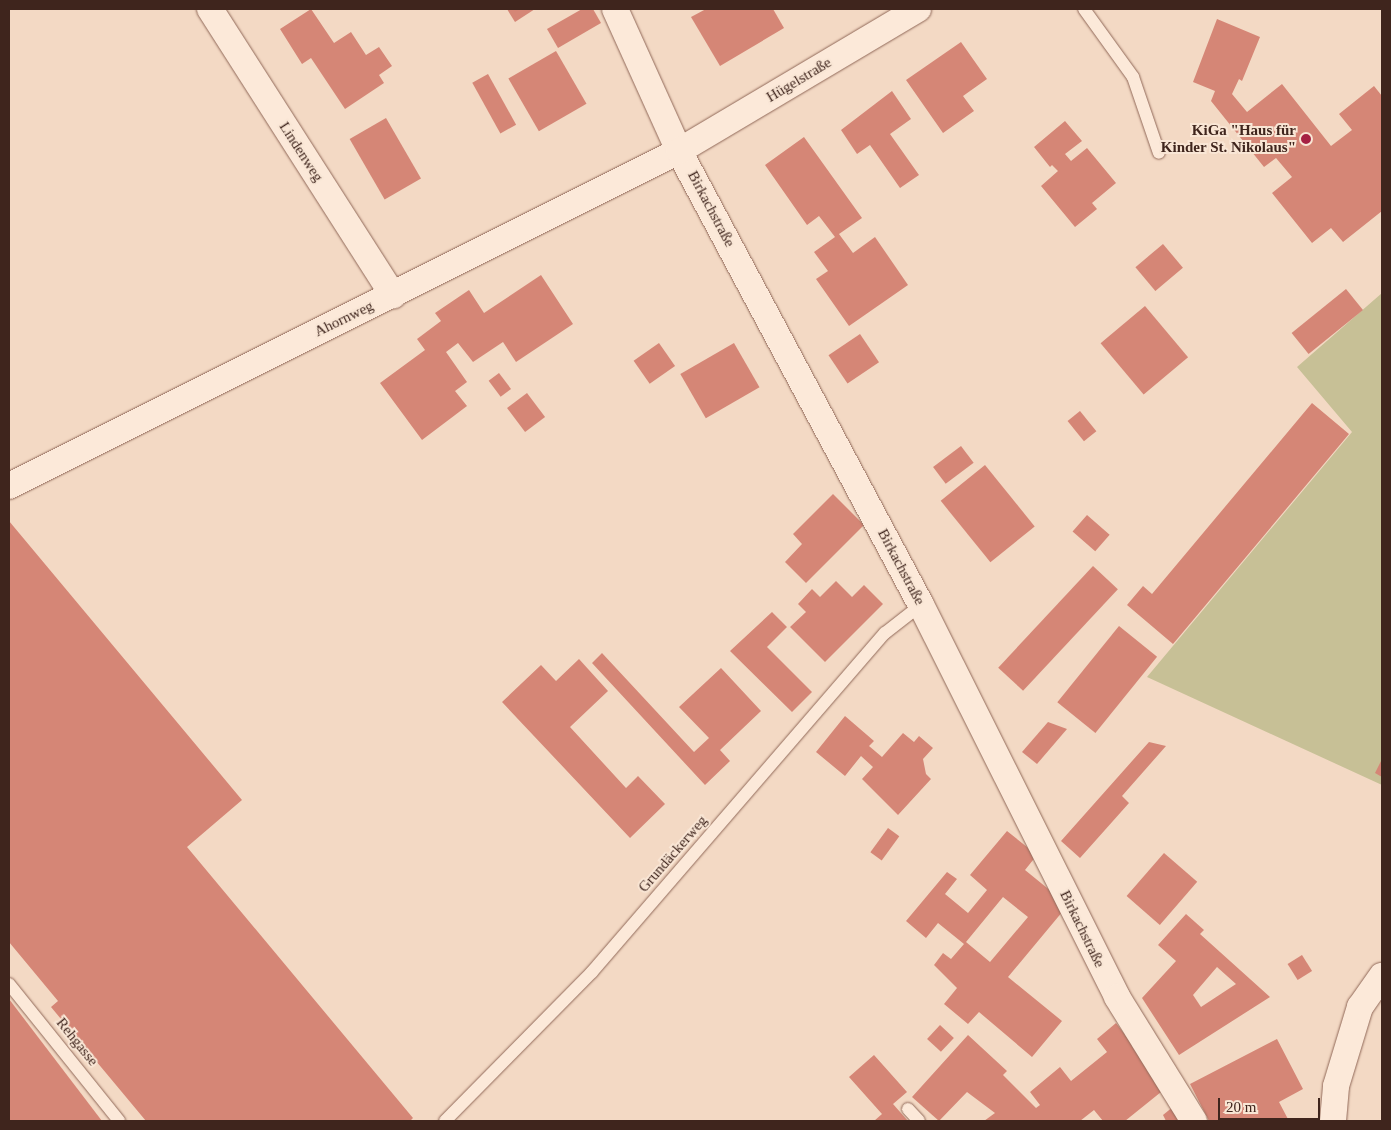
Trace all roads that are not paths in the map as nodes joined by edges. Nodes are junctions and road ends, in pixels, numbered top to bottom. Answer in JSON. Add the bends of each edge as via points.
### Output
{"nodes":[{"id":1,"x":210,"y":9,"type":"edge"},
{"id":2,"x":614,"y":9,"type":"edge"},
{"id":3,"x":918,"y":9,"type":"edge"},
{"id":4,"x":1084,"y":9,"type":"edge"},
{"id":5,"x":680,"y":151,"type":"junction"},
{"id":6,"x":1159,"y":153,"type":"dead end"},
{"id":7,"x":393,"y":295,"type":"junction"},
{"id":8,"x":9,"y":486,"type":"edge"},
{"id":9,"x":921,"y":605,"type":"junction"},
{"id":10,"x":1382,"y":976,"type":"edge"},
{"id":11,"x":9,"y":984,"type":"edge"},
{"id":12,"x":908,"y":1108,"type":"dead end"},
{"id":13,"x":119,"y":1121,"type":"edge"},
{"id":14,"x":445,"y":1121,"type":"edge"},
{"id":15,"x":919,"y":1121,"type":"edge"},
{"id":16,"x":1194,"y":1121,"type":"edge"},
{"id":17,"x":1333,"y":1121,"type":"edge"}],
"edges":[{"from":1,"to":7,"type":"street","name":"Lindenweg"},
{"from":2,"to":5,"type":"street","name":"Birkachstraße"},
{"from":3,"to":5,"type":"street","name":"Hügelstraße"},
{"from":4,"to":6,"type":"lane","via":[[1133,77]]},
{"from":5,"to":7,"type":"street","name":"Ahornweg"},
{"from":5,"to":9,"type":"street","name":"Birkachstraße"},
{"from":7,"to":8,"type":"street","name":"Ahornweg"},
{"from":9,"to":14,"type":"lane","name":"Grundäckerweg","via":[[885,633],[592,972]]},
{"from":9,"to":16,"type":"street","name":"Birkachstraße","via":[[1116,997]]},
{"from":10,"to":17,"type":"street","via":[[1360,1007],[1336,1086]]},
{"from":11,"to":13,"type":"lane","name":"Rehgasse"},
{"from":12,"to":15,"type":"lane"}]}
